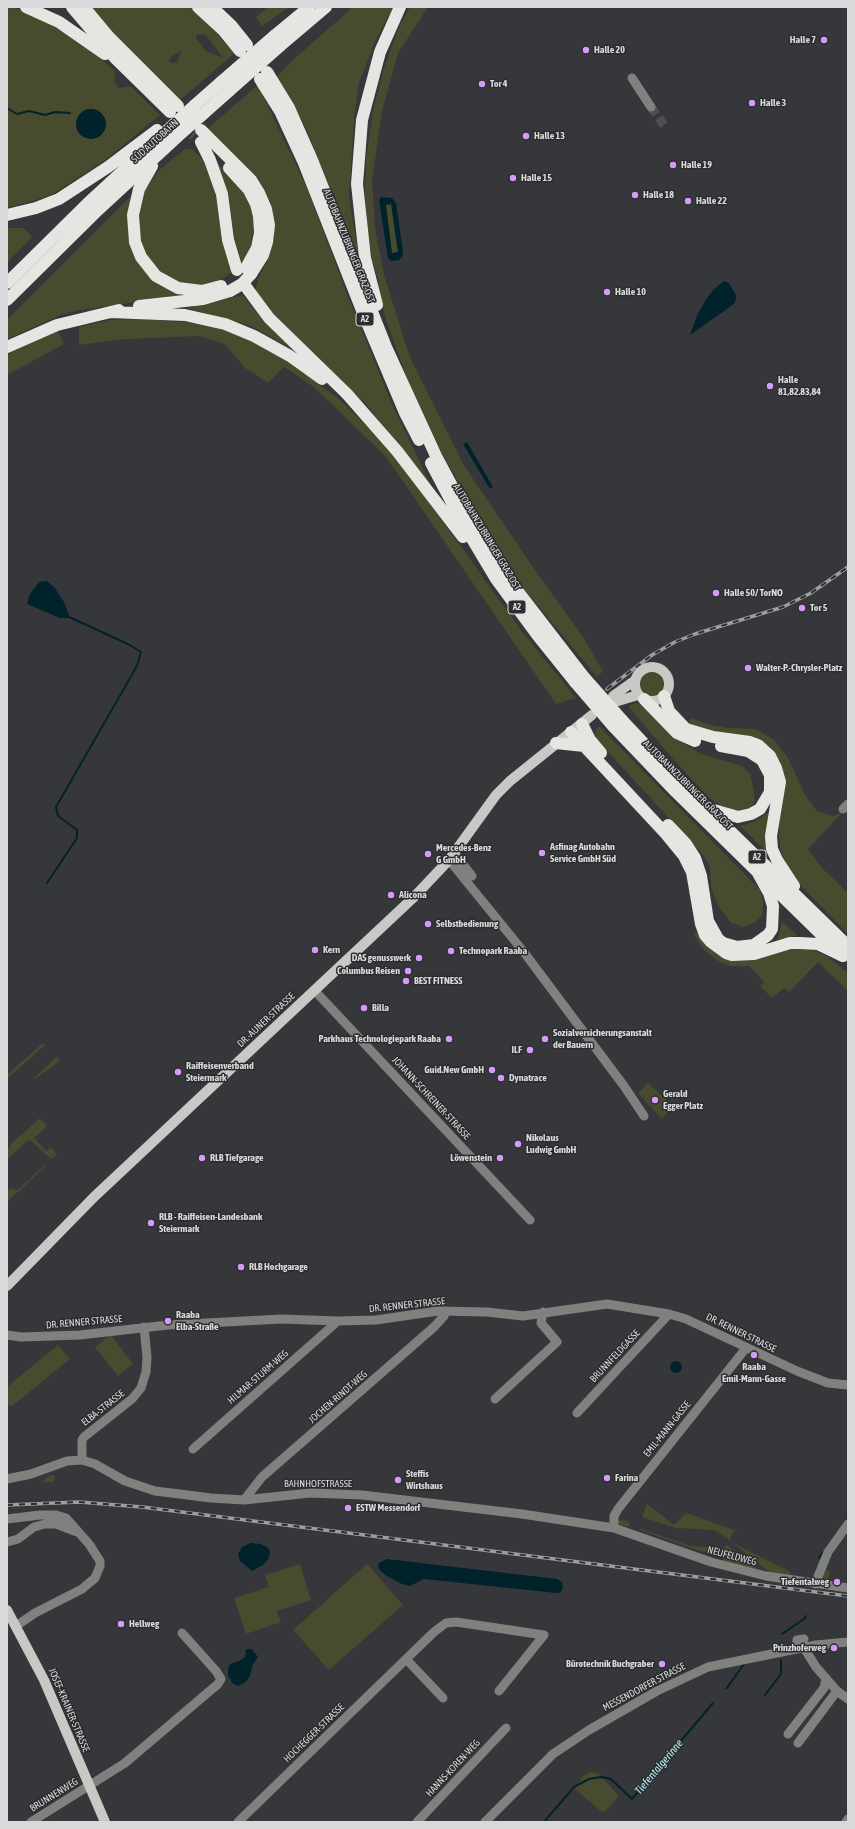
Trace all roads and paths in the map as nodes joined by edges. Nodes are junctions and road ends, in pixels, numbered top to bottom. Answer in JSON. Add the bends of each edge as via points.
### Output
{"nodes":[{"id":1,"x":26,"y":7,"type":"edge"},
{"id":2,"x":72,"y":7,"type":"edge"},
{"id":3,"x":84,"y":7,"type":"edge"},
{"id":4,"x":198,"y":7,"type":"edge"},
{"id":5,"x":212,"y":7,"type":"edge"},
{"id":6,"x":309,"y":7,"type":"edge"},
{"id":7,"x":326,"y":7,"type":"edge"},
{"id":8,"x":400,"y":7,"type":"edge"},
{"id":9,"x":277,"y":41,"type":"junction"},
{"id":10,"x":116,"y":59,"type":"junction"},
{"id":11,"x":632,"y":78,"type":"dead end"},
{"id":12,"x":225,"y":86,"type":"junction"},
{"id":13,"x":651,"y":107,"type":"tunnel mouth"},
{"id":14,"x":176,"y":112,"type":"junction"},
{"id":15,"x":159,"y":132,"type":"junction"},
{"id":16,"x":161,"y":152,"type":"junction"},
{"id":17,"x":7,"y":216,"type":"edge"},
{"id":18,"x":245,"y":271,"type":"junction"},
{"id":19,"x":7,"y":283,"type":"edge"},
{"id":20,"x":246,"y":287,"type":"dead end"},
{"id":21,"x":228,"y":288,"type":"junction"},
{"id":22,"x":7,"y":300,"type":"edge"},
{"id":23,"x":111,"y":312,"type":"junction"},
{"id":24,"x":7,"y":347,"type":"edge"},
{"id":25,"x":386,"y":347,"type":"junction"},
{"id":26,"x":358,"y":408,"type":"junction"},
{"id":27,"x":496,"y":579,"type":"junction"},
{"id":28,"x":579,"y":679,"type":"junction"},
{"id":29,"x":634,"y":681,"type":"junction"},
{"id":30,"x":664,"y":696,"type":"junction"},
{"id":31,"x":641,"y":697,"type":"junction"},
{"id":32,"x":592,"y":716,"type":"dead end"},
{"id":33,"x":618,"y":723,"type":"junction"},
{"id":34,"x":582,"y":724,"type":"junction"},
{"id":35,"x":571,"y":732,"type":"junction"},
{"id":36,"x":556,"y":744,"type":"junction"},
{"id":37,"x":584,"y":746,"type":"junction"},
{"id":38,"x":708,"y":809,"type":"junction"},
{"id":39,"x":452,"y":856,"type":"junction"},
{"id":40,"x":758,"y":873,"type":"junction"},
{"id":41,"x":472,"y":876,"type":"dead end"},
{"id":42,"x":807,"y":906,"type":"junction"},
{"id":43,"x":846,"y":954,"type":"edge"},
{"id":44,"x":315,"y":991,"type":"junction"},
{"id":45,"x":644,"y":1116,"type":"dead end"},
{"id":46,"x":530,"y":1220,"type":"dead end"},
{"id":47,"x":7,"y":1286,"type":"edge"},
{"id":48,"x":446,"y":1311,"type":"junction"},
{"id":49,"x":543,"y":1312,"type":"junction"},
{"id":50,"x":669,"y":1314,"type":"junction"},
{"id":51,"x":338,"y":1321,"type":"junction"},
{"id":52,"x":144,"y":1327,"type":"junction"},
{"id":53,"x":7,"y":1335,"type":"edge"},
{"id":54,"x":746,"y":1348,"type":"junction"},
{"id":55,"x":848,"y":1385,"type":"edge"},
{"id":56,"x":495,"y":1400,"type":"dead end"},
{"id":57,"x":577,"y":1413,"type":"dead end"},
{"id":58,"x":193,"y":1449,"type":"dead end"},
{"id":59,"x":82,"y":1460,"type":"junction"},
{"id":60,"x":7,"y":1480,"type":"edge"},
{"id":61,"x":244,"y":1500,"type":"junction"},
{"id":62,"x":31,"y":1516,"type":"junction"},
{"id":63,"x":7,"y":1519,"type":"edge"},
{"id":64,"x":848,"y":1524,"type":"edge"},
{"id":65,"x":34,"y":1527,"type":"junction"},
{"id":66,"x":614,"y":1528,"type":"junction"},
{"id":67,"x":80,"y":1533,"type":"junction"},
{"id":68,"x":7,"y":1542,"type":"edge"},
{"id":69,"x":815,"y":1584,"type":"junction"},
{"id":70,"x":848,"y":1588,"type":"edge"},
{"id":71,"x":7,"y":1610,"type":"edge"},
{"id":72,"x":16,"y":1626,"type":"junction"},
{"id":73,"x":182,"y":1633,"type":"dead end"},
{"id":74,"x":848,"y":1642,"type":"edge"},
{"id":75,"x":802,"y":1645,"type":"junction"},
{"id":76,"x":406,"y":1659,"type":"junction"},
{"id":77,"x":826,"y":1678,"type":"junction"},
{"id":78,"x":837,"y":1691,"type":"junction"},
{"id":79,"x":499,"y":1692,"type":"dead end"},
{"id":80,"x":443,"y":1698,"type":"dead end"},
{"id":81,"x":848,"y":1699,"type":"edge"},
{"id":82,"x":506,"y":1728,"type":"dead end"},
{"id":83,"x":788,"y":1734,"type":"dead end"},
{"id":84,"x":798,"y":1743,"type":"dead end"},
{"id":85,"x":88,"y":1786,"type":"junction"},
{"id":86,"x":848,"y":1819,"type":"edge"},
{"id":87,"x":31,"y":1822,"type":"edge"},
{"id":88,"x":105,"y":1822,"type":"edge"},
{"id":89,"x":238,"y":1822,"type":"edge"},
{"id":90,"x":417,"y":1822,"type":"edge"},
{"id":91,"x":486,"y":1822,"type":"edge"},
{"id":92,"x":846,"y":1822,"type":"edge"}],
"edges":[{"from":1,"to":10,"type":"highway","via":[[59,22],[102,53]]},
{"from":2,"to":10,"type":"highway"},
{"from":3,"to":14,"type":"highway"},
{"from":4,"to":5,"type":"highway","via":[[244,48],[231,25]]},
{"from":6,"to":9,"type":"highway","name":"SÜD AUTOBAHN"},
{"from":7,"to":9,"type":"highway","name":"SÜD AUTOBAHN"},
{"from":8,"to":25,"type":"highway","via":[[380,52],[362,120],[357,184],[365,258]]},
{"from":9,"to":12,"type":"highway","name":"SÜD AUTOBAHN","bridge":true},
{"from":10,"to":14,"type":"highway"},
{"from":11,"to":13,"type":"street"},
{"from":12,"to":14,"type":"highway","name":"SÜD AUTOBAHN","bridge":true,"via":[[194,105]]},
{"from":12,"to":16,"type":"highway","name":"SÜD AUTOBAHN","bridge":true,"via":[[202,115]]},
{"from":14,"to":15,"type":"highway","name":"SÜD AUTOBAHN","bridge":true},
{"from":15,"to":17,"type":"highway","via":[[59,199]]},
{"from":15,"to":19,"type":"highway","name":"SÜD AUTOBAHN"},
{"from":16,"to":21,"type":"highway","via":[[143,181],[135,206],[135,242],[141,257],[156,276],[178,288],[202,291]]},
{"from":16,"to":22,"type":"highway","name":"SÜD AUTOBAHN"},
{"from":18,"to":18,"type":"highway","via":[[263,256],[269,225],[266,209],[246,174],[199,136],[222,194],[228,240]]},
{"from":18,"to":21,"type":"highway","bridge":true,"via":[[242,284]]},
{"from":20,"to":26,"type":"highway","via":[[269,318],[347,394]]},
{"from":21,"to":23,"type":"highway","via":[[203,299]]},
{"from":23,"to":24,"type":"highway","via":[[57,325]]},
{"from":23,"to":26,"type":"highway","via":[[185,315],[225,324],[254,336],[290,356]]},
{"from":25,"to":27,"type":"highway","name":"AUTOBAHNZUBRINGER GRAZ OST","number":"A2","via":[[289,108],[264,76],[304,163],[405,413],[448,497]]},
{"from":25,"to":28,"type":"highway","name":"AUTOBAHNZUBRINGER GRAZ OST","number":"A2","via":[[420,424],[459,499],[509,580]]},
{"from":26,"to":27,"type":"highway","via":[[397,451],[476,557]]},
{"from":27,"to":28,"type":"highway","name":"AUTOBAHNZUBRINGER GRAZ OST","number":"A2","via":[[538,636]]},
{"from":28,"to":33,"type":"highway","name":"AUTOBAHNZUBRINGER GRAZ OST","number":"A2","bridge":true},
{"from":29,"to":30,"type":"main road","via":[[639,671],[648,666],[663,670],[668,680]]},
{"from":29,"to":31,"type":"main road"},
{"from":29,"to":31,"type":"main road","via":[[615,698]]},
{"from":30,"to":31,"type":"main road","via":[[653,701]]},
{"from":30,"to":42,"type":"highway","via":[[670,711],[686,729],[713,737],[750,742],[758,745],[770,756],[780,782],[771,836],[772,849]]},
{"from":31,"to":38,"type":"highway","via":[[677,733],[700,742],[748,751],[762,760],[767,767],[770,775],[770,792],[760,809],[738,817]]},
{"from":32,"to":34,"type":"main road","name":"DR.-AUNER-STRASSE"},
{"from":33,"to":38,"type":"highway","name":"AUTOBAHNZUBRINGER GRAZ OST","number":"A2"},
{"from":33,"to":40,"type":"highway","name":"AUTOBAHNZUBRINGER GRAZ OST","number":"A2","via":[[676,792]]},
{"from":34,"to":35,"type":"main road","name":"DR.-AUNER-STRASSE"},
{"from":34,"to":40,"type":"highway","via":[[598,750],[692,851],[701,876],[708,921],[723,943],[737,947],[754,945],[772,929],[773,906]]},
{"from":35,"to":36,"type":"main road","name":"DR.-AUNER-STRASSE"},
{"from":35,"to":37,"type":"highway"},
{"from":36,"to":37,"type":"highway"},
{"from":36,"to":39,"type":"main road","name":"DR.-AUNER-STRASSE","via":[[532,762],[496,796]]},
{"from":37,"to":43,"type":"highway","via":[[684,856],[692,872],[701,924],[711,942],[732,955],[754,954],[790,943],[818,944]]},
{"from":38,"to":42,"type":"highway","name":"AUTOBAHNZUBRINGER GRAZ OST","number":"A2"},
{"from":39,"to":41,"type":"street"},
{"from":39,"to":44,"type":"main road","name":"DR.-AUNER-STRASSE","via":[[414,897]]},
{"from":39,"to":45,"type":"street"},
{"from":40,"to":43,"type":"highway","name":"AUTOBAHNZUBRINGER GRAZ OST","number":"A2"},
{"from":42,"to":43,"type":"highway","name":"AUTOBAHNZUBRINGER GRAZ OST","number":"A2"},
{"from":44,"to":46,"type":"street","name":"JOHANN-SCHREINER-STRASSE"},
{"from":44,"to":47,"type":"main road","name":"DR.-AUNER-STRASSE","via":[[94,1197]]},
{"from":48,"to":49,"type":"street","name":"DR. RENNER STRASSE","via":[[523,1316]]},
{"from":48,"to":51,"type":"street","name":"DR. RENNER STRASSE","via":[[376,1320]]},
{"from":48,"to":61,"type":"street","name":"JOCHEN-RINDT-WEG","via":[[434,1327],[262,1477]]},
{"from":49,"to":50,"type":"street","name":"DR. RENNER STRASSE","via":[[607,1304]]},
{"from":49,"to":56,"type":"street","via":[[541,1323],[556,1342]]},
{"from":50,"to":54,"type":"street","name":"DR. RENNER STRASSE","via":[[686,1319]]},
{"from":50,"to":57,"type":"street","name":"BRUNNFELDGASSE"},
{"from":51,"to":52,"type":"street","name":"DR. RENNER STRASSE","via":[[282,1320]]},
{"from":51,"to":58,"type":"street","name":"HILMAR-STURM-WEG"},
{"from":52,"to":53,"type":"street","name":"DR. RENNER STRASSE","via":[[80,1335]]},
{"from":52,"to":59,"type":"street","name":"ELBA-STRASSE","via":[[147,1357],[146,1372],[140,1388],[132,1399],[84,1437]]},
{"from":54,"to":55,"type":"street","name":"DR. RENNER STRASSE","via":[[828,1383]]},
{"from":54,"to":66,"type":"street","name":"EMIL-MANN-GASSE","via":[[618,1509],[614,1516]]},
{"from":59,"to":60,"type":"street","name":"BAHNHOFSTRASSE","via":[[67,1461]]},
{"from":59,"to":61,"type":"street","name":"BAHNHOFSTRASSE","via":[[95,1464],[125,1481],[155,1491]]},
{"from":61,"to":66,"type":"street","name":"BAHNHOFSTRASSE","via":[[285,1494],[362,1495]]},
{"from":62,"to":63,"type":"street"},
{"from":62,"to":65,"type":"street"},
{"from":62,"to":67,"type":"street","via":[[56,1515],[66,1518]]},
{"from":64,"to":69,"type":"street","via":[[828,1552]]},
{"from":65,"to":67,"type":"street","via":[[56,1524]]},
{"from":65,"to":68,"type":"street","via":[[18,1539]]},
{"from":66,"to":69,"type":"street","name":"NEUFELDWEG","via":[[726,1567]]},
{"from":67,"to":72,"type":"street","via":[[100,1561],[95,1578],[82,1589],[35,1613]]},
{"from":69,"to":70,"type":"street","name":"NEUFELDWEG"},
{"from":71,"to":72,"type":"main road","name":"JOSEF-KRAINER-STRASSE"},
{"from":72,"to":85,"type":"main road","name":"JOSEF-KRAINER-STRASSE","via":[[44,1680]]},
{"from":73,"to":85,"type":"street","name":"BRUNNENWEG","via":[[216,1671],[221,1679],[218,1684],[125,1763]]},
{"from":74,"to":75,"type":"street","name":"MESSENDORFER STRASSE"},
{"from":75,"to":77,"type":"street"},
{"from":75,"to":91,"type":"street","name":"MESSENDORFER STRASSE","via":[[708,1667],[657,1691],[553,1754]]},
{"from":76,"to":79,"type":"street","name":"HOCHEGGER-STRASSE","via":[[446,1623],[456,1622],[544,1635]]},
{"from":76,"to":80,"type":"street"},
{"from":76,"to":89,"type":"street","name":"HOCHEGGER-STRASSE"},
{"from":77,"to":78,"type":"street"},
{"from":77,"to":83,"type":"street","via":[[824,1688]]},
{"from":78,"to":81,"type":"street"},
{"from":78,"to":84,"type":"street"},
{"from":82,"to":90,"type":"street","name":"HANNS-KOREN-WEG"},
{"from":85,"to":87,"type":"street","name":"BRUNNENWEG"},
{"from":85,"to":88,"type":"main road","name":"JOSEF-KRAINER-STRASSE"},
{"from":86,"to":92,"type":"street"}]}
